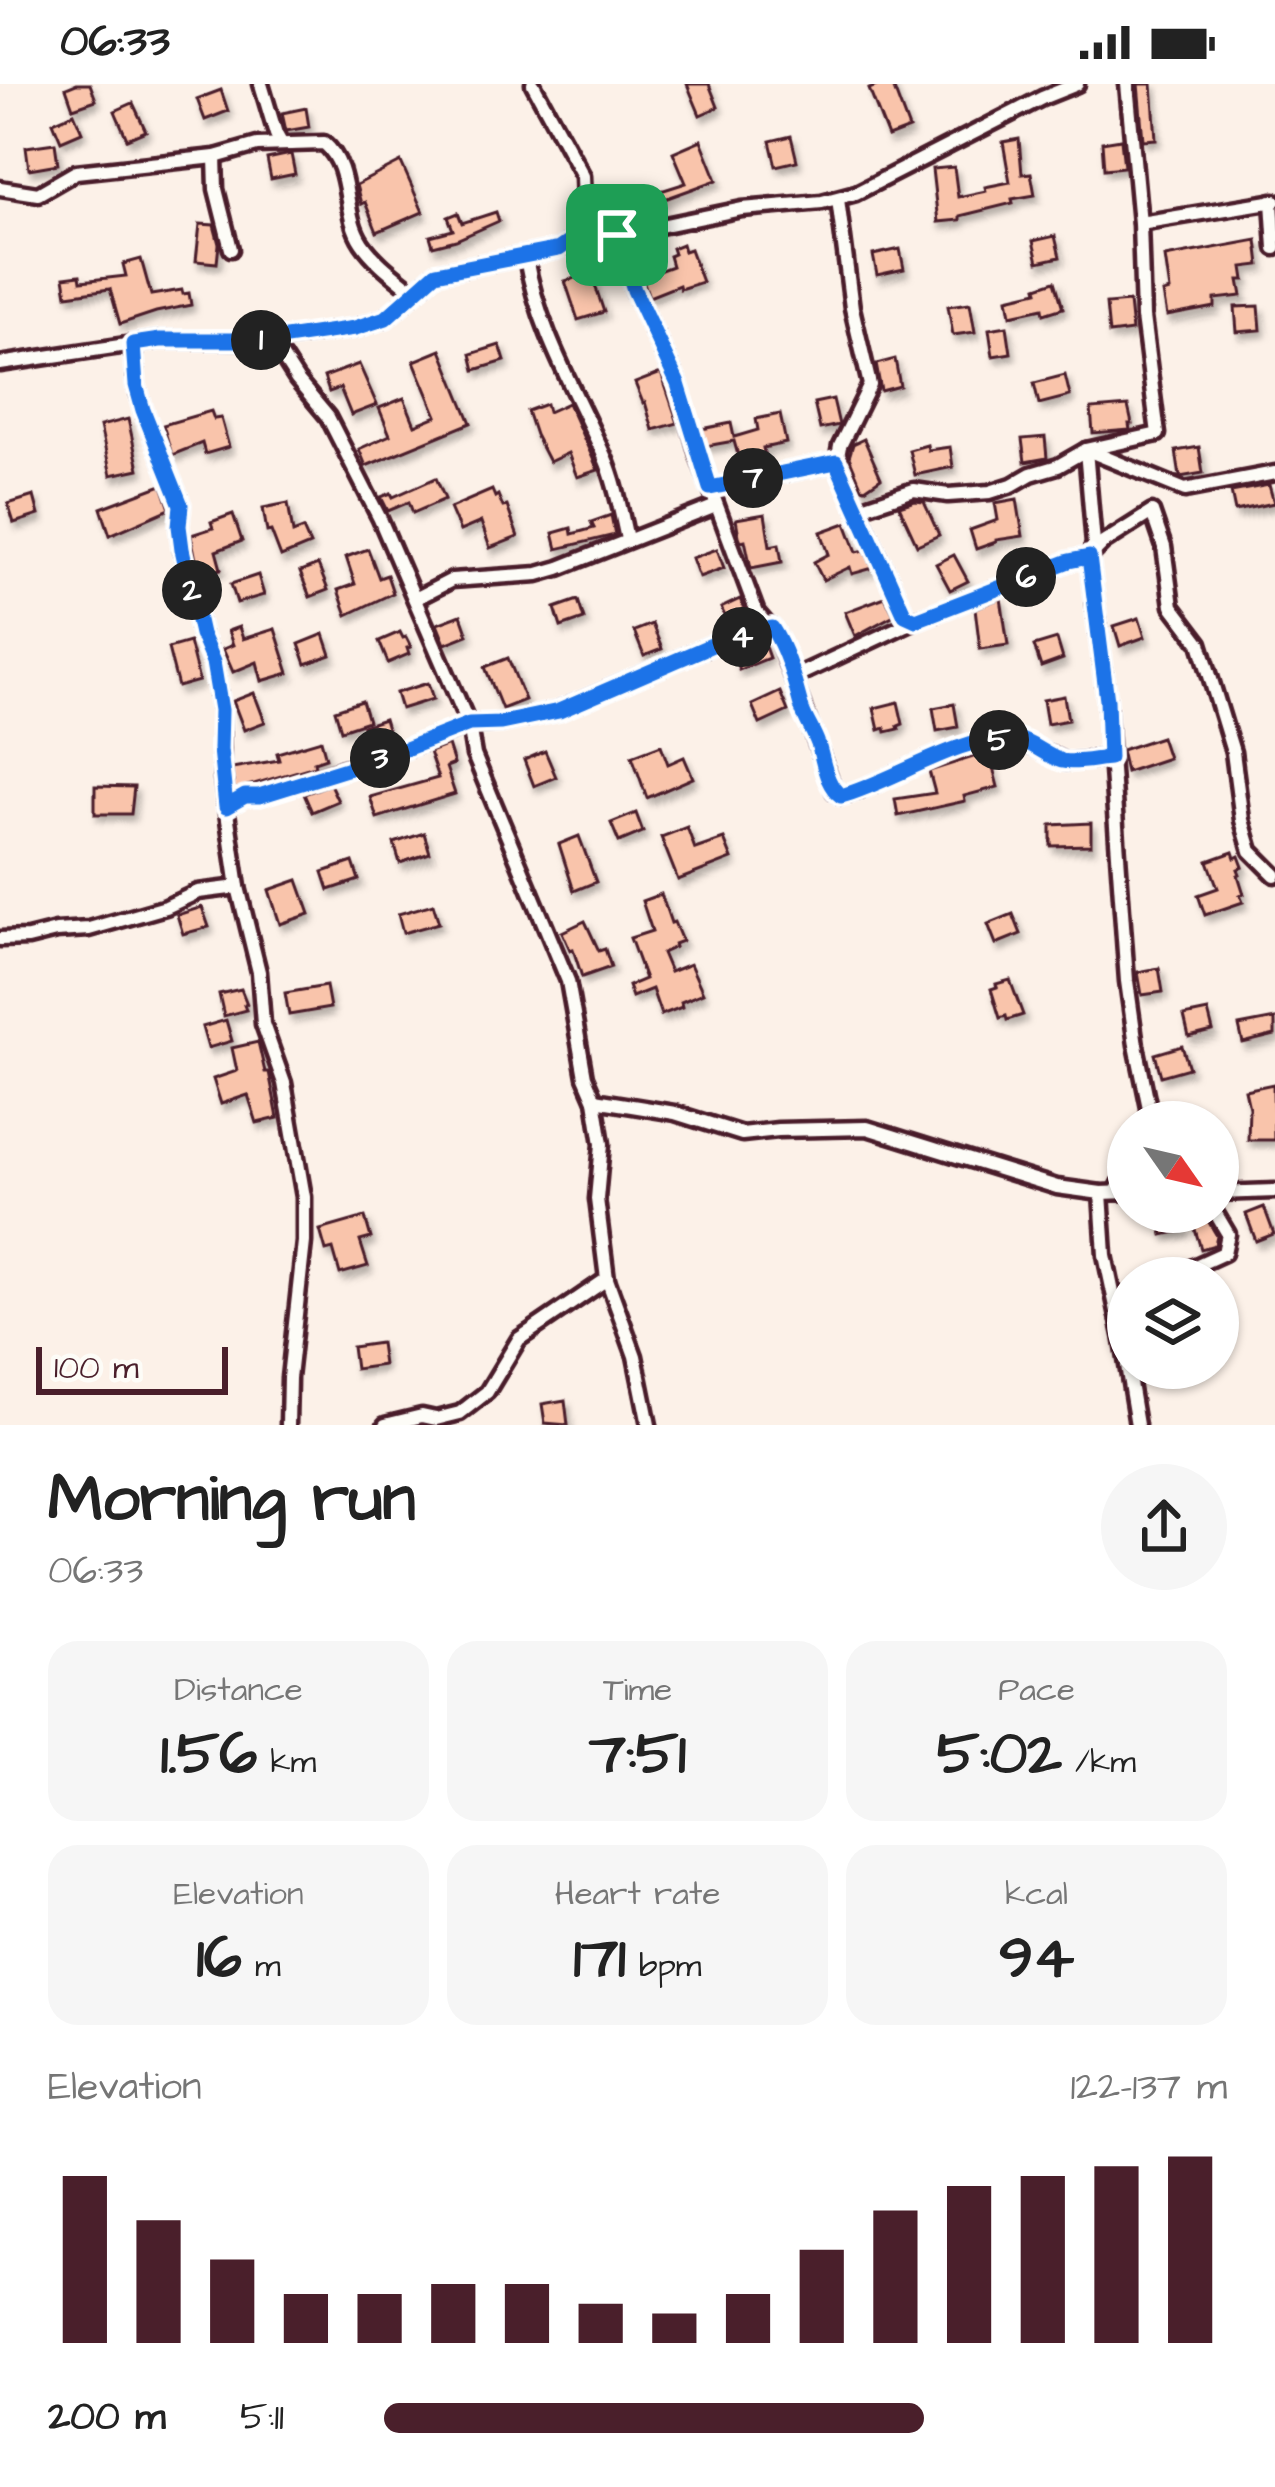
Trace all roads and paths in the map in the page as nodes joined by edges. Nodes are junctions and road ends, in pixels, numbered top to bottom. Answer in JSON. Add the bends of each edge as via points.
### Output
{"nodes":[{"id":1,"x":261,"y":84,"type":"edge"},
{"id":2,"x":533,"y":84,"type":"edge"},
{"id":3,"x":1077,"y":84,"type":"edge"},
{"id":4,"x":1127,"y":84,"type":"edge"},
{"id":5,"x":1040,"y":91,"type":"edge"},
{"id":6,"x":281,"y":142,"type":"junction"},
{"id":7,"x":215,"y":157,"type":"junction"},
{"id":8,"x":0,"y":188,"type":"edge"},
{"id":9,"x":838,"y":200,"type":"junction"},
{"id":10,"x":1274,"y":201,"type":"edge"},
{"id":11,"x":1140,"y":223,"type":"junction"},
{"id":12,"x":585,"y":231,"type":"junction"},
{"id":13,"x":617,"y":235,"type":"junction"},
{"id":14,"x":1275,"y":248,"type":"edge"},
{"id":15,"x":231,"y":249,"type":"dead end"},
{"id":16,"x":526,"y":258,"type":"junction"},
{"id":17,"x":413,"y":291,"type":"junction"},
{"id":18,"x":272,"y":340,"type":"junction"},
{"id":19,"x":133,"y":344,"type":"junction"},
{"id":20,"x":0,"y":364,"type":"edge"},
{"id":21,"x":1086,"y":450,"type":"junction"},
{"id":22,"x":836,"y":462,"type":"junction"},
{"id":23,"x":1275,"y":472,"type":"edge"},
{"id":24,"x":710,"y":488,"type":"junction"},
{"id":25,"x":716,"y":506,"type":"junction"},
{"id":26,"x":857,"y":509,"type":"junction"},
{"id":27,"x":627,"y":539,"type":"junction"},
{"id":28,"x":1089,"y":557,"type":"junction"},
{"id":29,"x":415,"y":599,"type":"junction"},
{"id":30,"x":916,"y":620,"type":"junction"},
{"id":31,"x":772,"y":628,"type":"junction"},
{"id":32,"x":794,"y":677,"type":"junction"},
{"id":33,"x":469,"y":724,"type":"junction"},
{"id":34,"x":1109,"y":758,"type":"junction"},
{"id":35,"x":226,"y":807,"type":"junction"},
{"id":36,"x":1275,"y":875,"type":"edge"},
{"id":37,"x":238,"y":887,"type":"junction"},
{"id":38,"x":0,"y":939,"type":"edge"},
{"id":39,"x":595,"y":1100,"type":"junction"},
{"id":40,"x":1148,"y":1101,"type":"edge"},
{"id":41,"x":1107,"y":1191,"type":"edge"},
{"id":42,"x":1275,"y":1191,"type":"edge"},
{"id":43,"x":1239,"y":1192,"type":"edge"},
{"id":44,"x":1109,"y":1233,"type":"edge"},
{"id":45,"x":1227,"y":1233,"type":"edge"},
{"id":46,"x":1215,"y":1257,"type":"edge"},
{"id":47,"x":1107,"y":1263,"type":"edge"},
{"id":48,"x":608,"y":1279,"type":"junction"},
{"id":49,"x":1132,"y":1389,"type":"edge"},
{"id":50,"x":288,"y":1425,"type":"edge"},
{"id":51,"x":386,"y":1425,"type":"edge"},
{"id":52,"x":649,"y":1425,"type":"edge"},
{"id":53,"x":1137,"y":1425,"type":"edge"}],
"edges":[{"from":1,"to":6,"type":"street"},
{"from":2,"to":12,"type":"street","via":[[583,176]]},
{"from":3,"to":5,"type":"street"},
{"from":4,"to":11,"type":"street"},
{"from":5,"to":9,"type":"street"},
{"from":6,"to":7,"type":"street"},
{"from":6,"to":17,"type":"street","via":[[324,143],[335,152],[361,242]]},
{"from":7,"to":8,"type":"street","via":[[76,172],[38,194]]},
{"from":7,"to":15,"type":"street"},
{"from":9,"to":13,"type":"street","via":[[742,209]]},
{"from":9,"to":22,"type":"street","via":[[870,385]]},
{"from":10,"to":11,"type":"street"},
{"from":10,"to":14,"type":"street"},
{"from":11,"to":21,"type":"street","via":[[1158,434]]},
{"from":12,"to":13,"type":"street"},
{"from":12,"to":16,"type":"street"},
{"from":13,"to":24,"type":"street"},
{"from":16,"to":17,"type":"street","via":[[436,273]]},
{"from":16,"to":27,"type":"street","via":[[548,337],[608,463]]},
{"from":17,"to":18,"type":"street","via":[[386,318]]},
{"from":18,"to":19,"type":"street"},
{"from":18,"to":29,"type":"street","via":[[328,417]]},
{"from":19,"to":20,"type":"street"},
{"from":19,"to":35,"type":"street","via":[[143,410],[181,505],[182,549],[213,662]]},
{"from":21,"to":23,"type":"street","via":[[1185,490]]},
{"from":21,"to":26,"type":"street","via":[[990,492],[914,490]]},
{"from":21,"to":28,"type":"street"},
{"from":22,"to":24,"type":"street"},
{"from":22,"to":26,"type":"street"},
{"from":24,"to":25,"type":"street"},
{"from":25,"to":27,"type":"street"},
{"from":25,"to":31,"type":"street","via":[[757,613]]},
{"from":26,"to":30,"type":"street","via":[[905,615]]},
{"from":27,"to":29,"type":"street","via":[[538,574],[452,580]]},
{"from":28,"to":30,"type":"street"},
{"from":28,"to":34,"type":"street"},
{"from":28,"to":36,"type":"street","via":[[1152,512],[1172,606],[1200,643],[1233,752],[1251,851]]},
{"from":29,"to":33,"type":"street"},
{"from":30,"to":32,"type":"street"},
{"from":31,"to":32,"type":"street"},
{"from":31,"to":33,"type":"street","via":[[719,642],[559,711]]},
{"from":32,"to":34,"type":"street","via":[[841,796],[937,756],[1012,737],[1066,762]]},
{"from":33,"to":35,"type":"street"},
{"from":33,"to":39,"type":"street","via":[[474,754],[568,981]]},
{"from":34,"to":40,"type":"street","via":[[1127,981]]},
{"from":35,"to":37,"type":"street"},
{"from":37,"to":38,"type":"street","via":[[198,892],[89,929]]},
{"from":37,"to":50,"type":"street","via":[[304,1197]]},
{"from":39,"to":41,"type":"street","via":[[742,1135],[867,1128],[1057,1187]]},
{"from":39,"to":48,"type":"street","via":[[602,1144],[596,1199]]},
{"from":42,"to":43,"type":"street"},
{"from":44,"to":47,"type":"street"},
{"from":45,"to":46,"type":"street","via":[[1224,1253]]},
{"from":48,"to":51,"type":"street","via":[[519,1339],[487,1392],[460,1413]]},
{"from":48,"to":52,"type":"street"},
{"from":49,"to":53,"type":"street"}]}
